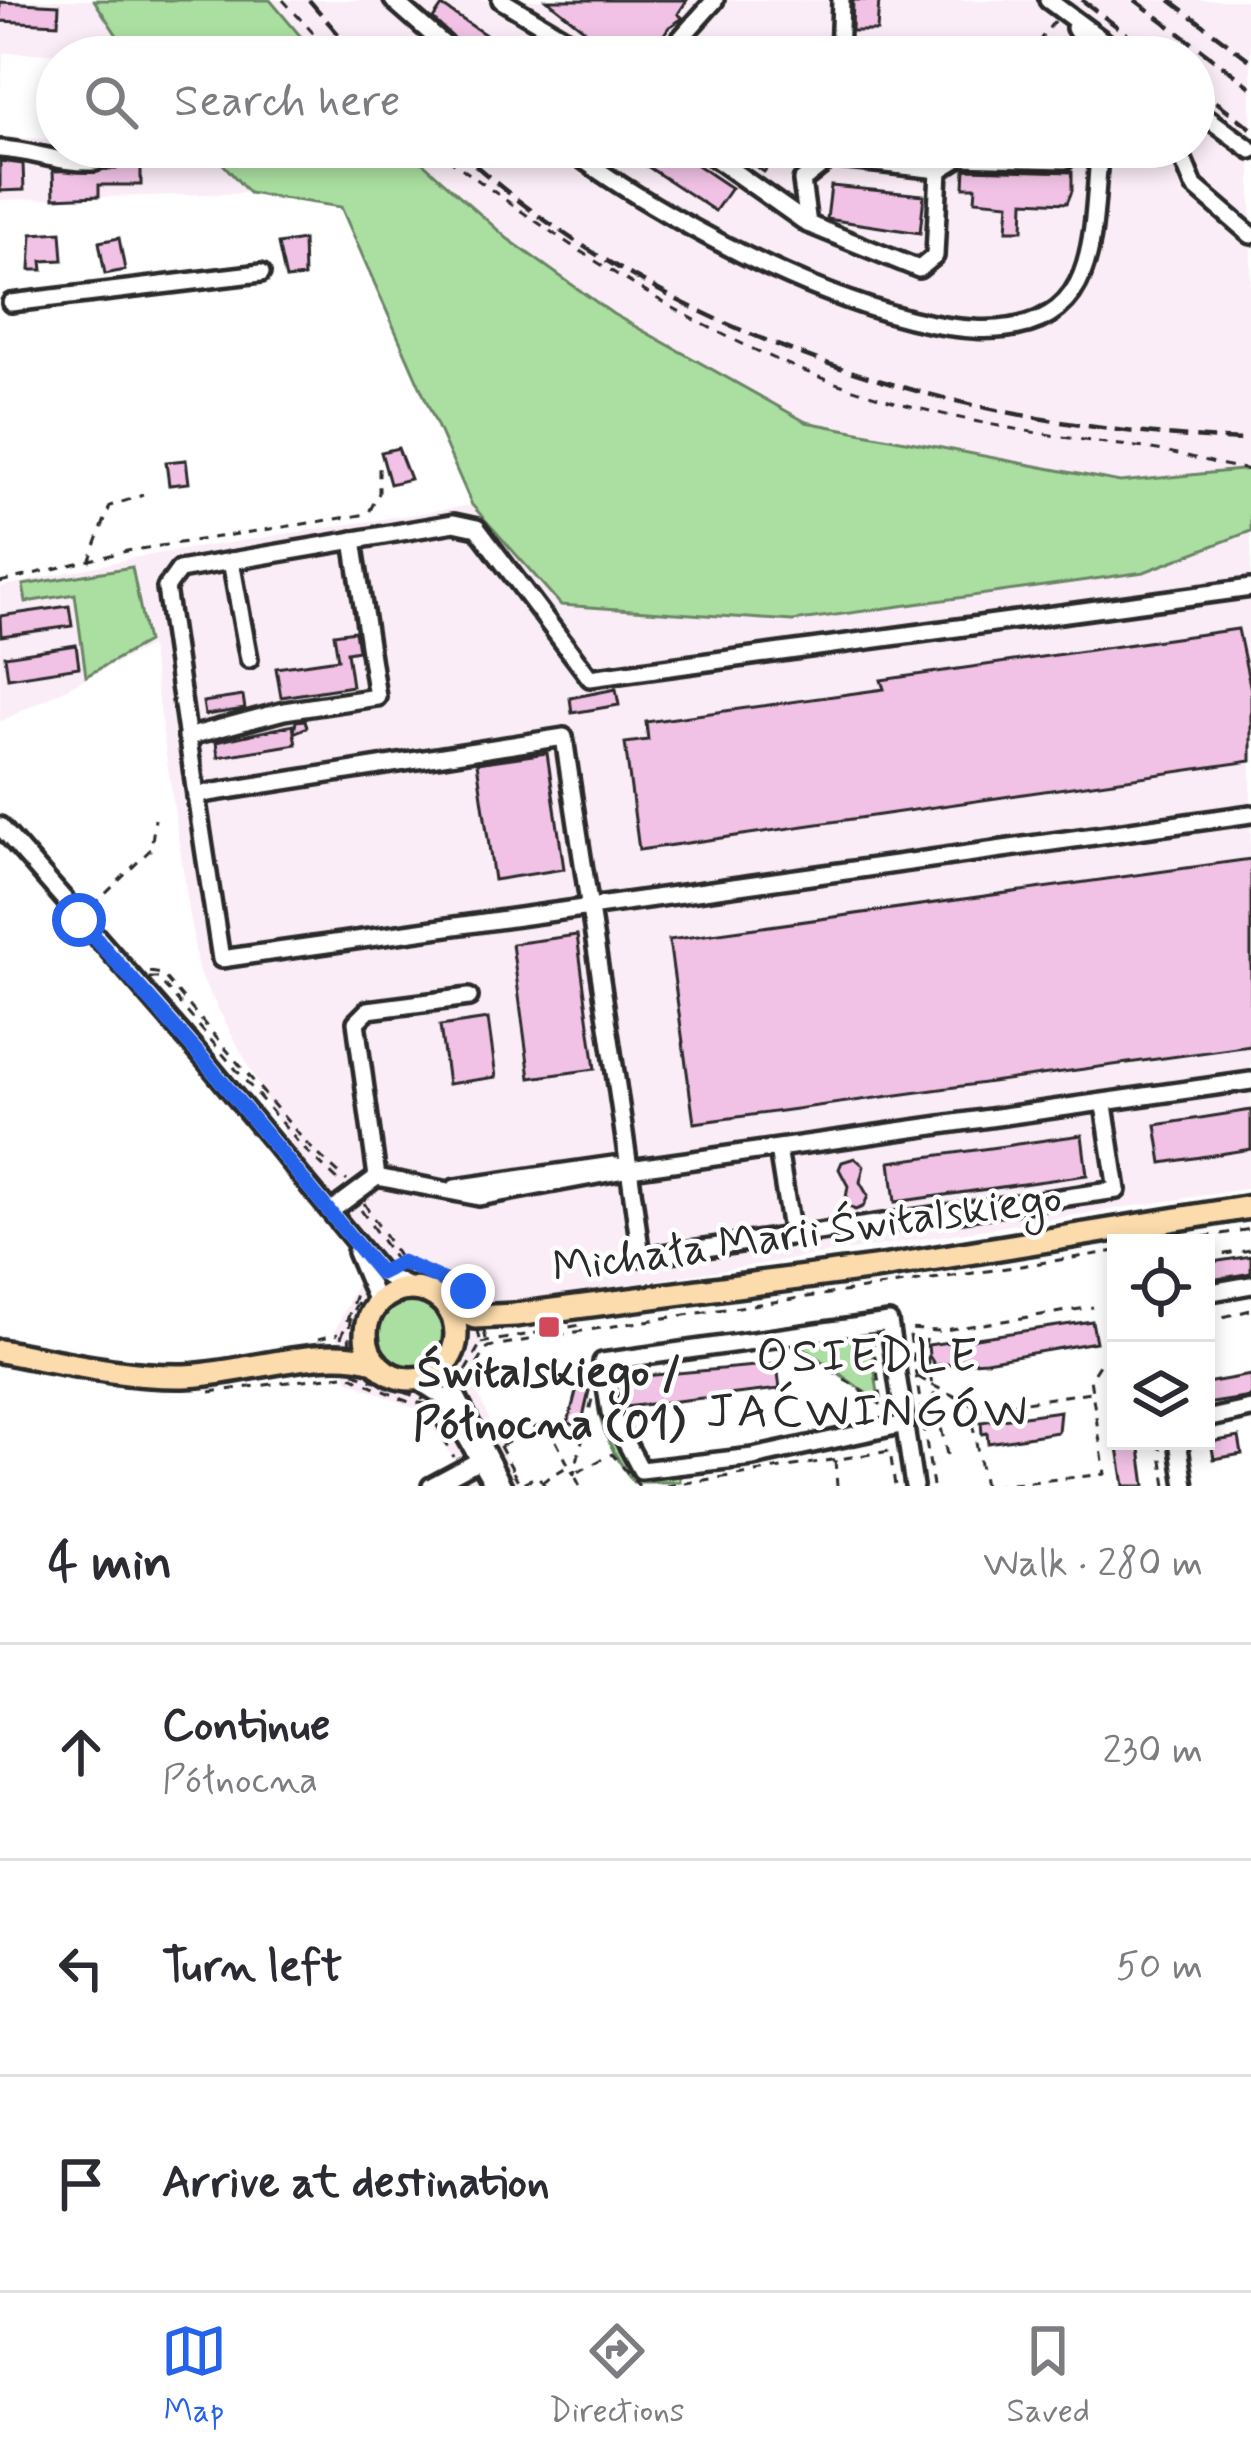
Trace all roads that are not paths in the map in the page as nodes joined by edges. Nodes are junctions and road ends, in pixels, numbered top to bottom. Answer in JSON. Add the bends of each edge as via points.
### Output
{"nodes":[{"id":1,"x":393,"y":0,"type":"edge"},
{"id":2,"x":500,"y":0,"type":"edge"},
{"id":3,"x":715,"y":0,"type":"edge"},
{"id":4,"x":842,"y":0,"type":"edge"},
{"id":5,"x":1048,"y":0,"type":"edge"},
{"id":6,"x":1063,"y":11,"type":"junction"},
{"id":7,"x":434,"y":36,"type":"edge"},
{"id":8,"x":561,"y":36,"type":"edge"},
{"id":9,"x":685,"y":36,"type":"edge"},
{"id":10,"x":840,"y":36,"type":"edge"},
{"id":11,"x":1079,"y":36,"type":"edge"},
{"id":12,"x":1097,"y":36,"type":"edge"},
{"id":13,"x":1215,"y":124,"type":"edge"},
{"id":14,"x":0,"y":149,"type":"edge"},
{"id":15,"x":1251,"y":151,"type":"edge"},
{"id":16,"x":36,"y":155,"type":"edge"},
{"id":17,"x":600,"y":168,"type":"edge"},
{"id":18,"x":729,"y":168,"type":"edge"},
{"id":19,"x":815,"y":168,"type":"edge"},
{"id":20,"x":927,"y":168,"type":"edge"},
{"id":21,"x":942,"y":168,"type":"edge"},
{"id":22,"x":1097,"y":168,"type":"edge"},
{"id":23,"x":1187,"y":168,"type":"edge"},
{"id":24,"x":939,"y":170,"type":"junction"},
{"id":25,"x":808,"y":224,"type":"junction"},
{"id":26,"x":1251,"y":235,"type":"edge"},
{"id":27,"x":261,"y":273,"type":"dead end"},
{"id":28,"x":11,"y":303,"type":"dead end"},
{"id":29,"x":353,"y":540,"type":"junction"},
{"id":30,"x":231,"y":561,"type":"junction"},
{"id":31,"x":1251,"y":588,"type":"edge"},
{"id":32,"x":248,"y":659,"type":"dead end"},
{"id":33,"x":188,"y":736,"type":"junction"},
{"id":34,"x":196,"y":795,"type":"junction"},
{"id":35,"x":1251,"y":814,"type":"edge"},
{"id":36,"x":0,"y":826,"type":"edge"},
{"id":37,"x":589,"y":907,"type":"junction"},
{"id":38,"x":469,"y":998,"type":"dead end"},
{"id":39,"x":1251,"y":1081,"type":"edge"},
{"id":40,"x":1104,"y":1105,"type":"junction"},
{"id":41,"x":778,"y":1149,"type":"junction"},
{"id":42,"x":630,"y":1169,"type":"junction"},
{"id":43,"x":376,"y":1177,"type":"junction"},
{"id":44,"x":1251,"y":1207,"type":"edge"},
{"id":45,"x":331,"y":1211,"type":"junction"},
{"id":46,"x":792,"y":1236,"type":"junction"},
{"id":47,"x":376,"y":1279,"type":"junction"},
{"id":48,"x":1251,"y":1285,"type":"edge"},
{"id":49,"x":415,"y":1290,"type":"junction"},
{"id":50,"x":1215,"y":1291,"type":"edge"},
{"id":51,"x":446,"y":1306,"type":"junction"},
{"id":52,"x":370,"y":1320,"type":"junction"},
{"id":53,"x":482,"y":1332,"type":"junction"},
{"id":54,"x":0,"y":1351,"type":"edge"},
{"id":55,"x":347,"y":1351,"type":"junction"},
{"id":56,"x":450,"y":1357,"type":"junction"},
{"id":57,"x":376,"y":1362,"type":"junction"},
{"id":58,"x":415,"y":1379,"type":"junction"},
{"id":59,"x":447,"y":1392,"type":"junction"},
{"id":60,"x":1251,"y":1409,"type":"edge"},
{"id":61,"x":1215,"y":1417,"type":"edge"},
{"id":62,"x":896,"y":1425,"type":"junction"},
{"id":63,"x":1179,"y":1450,"type":"edge"},
{"id":64,"x":489,"y":1454,"type":"junction"},
{"id":65,"x":509,"y":1485,"type":"edge"},
{"id":66,"x":431,"y":1486,"type":"edge"},
{"id":67,"x":914,"y":1486,"type":"edge"},
{"id":68,"x":1185,"y":1486,"type":"edge"}],
"edges":[{"from":1,"to":7,"type":"street"},
{"from":2,"to":8,"type":"street"},
{"from":3,"to":9,"type":"street"},
{"from":4,"to":10,"type":"street"},
{"from":5,"to":6,"type":"street"},
{"from":6,"to":11,"type":"street"},
{"from":6,"to":12,"type":"street"},
{"from":13,"to":15,"type":"street"},
{"from":14,"to":16,"type":"street"},
{"from":17,"to":22,"type":"street","via":[[683,223],[792,279],[898,316],[972,331],[1030,321],[1078,284]]},
{"from":18,"to":25,"type":"street"},
{"from":19,"to":25,"type":"street","via":[[802,181]]},
{"from":20,"to":24,"type":"street"},
{"from":21,"to":24,"type":"street"},
{"from":23,"to":26,"type":"street","via":[[1194,186]]},
{"from":24,"to":25,"type":"street","via":[[935,256],[919,269]]},
{"from":27,"to":28,"type":"street"},
{"from":29,"to":30,"type":"street"},
{"from":29,"to":31,"type":"street","via":[[454,523],[477,528],[590,678]]},
{"from":29,"to":33,"type":"street","via":[[376,697]]},
{"from":30,"to":32,"type":"street"},
{"from":30,"to":33,"type":"street","via":[[179,570],[166,588]]},
{"from":33,"to":34,"type":"street"},
{"from":34,"to":37,"type":"street","via":[[221,958]]},
{"from":34,"to":37,"type":"street","via":[[564,737]]},
{"from":35,"to":37,"type":"street"},
{"from":36,"to":45,"type":"street","via":[[141,980]]},
{"from":37,"to":42,"type":"street"},
{"from":38,"to":43,"type":"street","via":[[368,1010],[356,1022]]},
{"from":39,"to":40,"type":"street"},
{"from":40,"to":41,"type":"street"},
{"from":40,"to":46,"type":"street","via":[[1117,1190]]},
{"from":41,"to":42,"type":"street"},
{"from":41,"to":46,"type":"street"},
{"from":42,"to":43,"type":"street","via":[[439,1190]]},
{"from":42,"to":46,"type":"street","via":[[641,1257]]},
{"from":43,"to":45,"type":"street"},
{"from":44,"to":53,"type":"main road","name":"Michała Marii Świtalskiego","via":[[515,1315]]},
{"from":45,"to":47,"type":"street"},
{"from":47,"to":49,"type":"street"},
{"from":47,"to":52,"type":"street"},
{"from":48,"to":50,"type":"street"},
{"from":49,"to":51,"type":"main road"},
{"from":49,"to":52,"type":"main road","via":[[390,1295]]},
{"from":51,"to":53,"type":"main road"},
{"from":51,"to":56,"type":"main road","via":[[456,1327]]},
{"from":52,"to":55,"type":"main road"},
{"from":52,"to":57,"type":"main road"},
{"from":53,"to":56,"type":"main road","name":"Michała Marii Świtalskiego"},
{"from":54,"to":55,"type":"main road","via":[[184,1376]]},
{"from":55,"to":57,"type":"main road"},
{"from":56,"to":58,"type":"main road"},
{"from":56,"to":59,"type":"street"},
{"from":57,"to":58,"type":"main road"},
{"from":58,"to":59,"type":"street"},
{"from":59,"to":64,"type":"street"},
{"from":60,"to":61,"type":"street"},
{"from":62,"to":62,"type":"street","via":[[889,1322],[602,1362],[610,1412],[641,1470],[753,1457]]},
{"from":62,"to":67,"type":"street"},
{"from":63,"to":68,"type":"street"},
{"from":64,"to":65,"type":"street"},
{"from":64,"to":66,"type":"street"}]}
